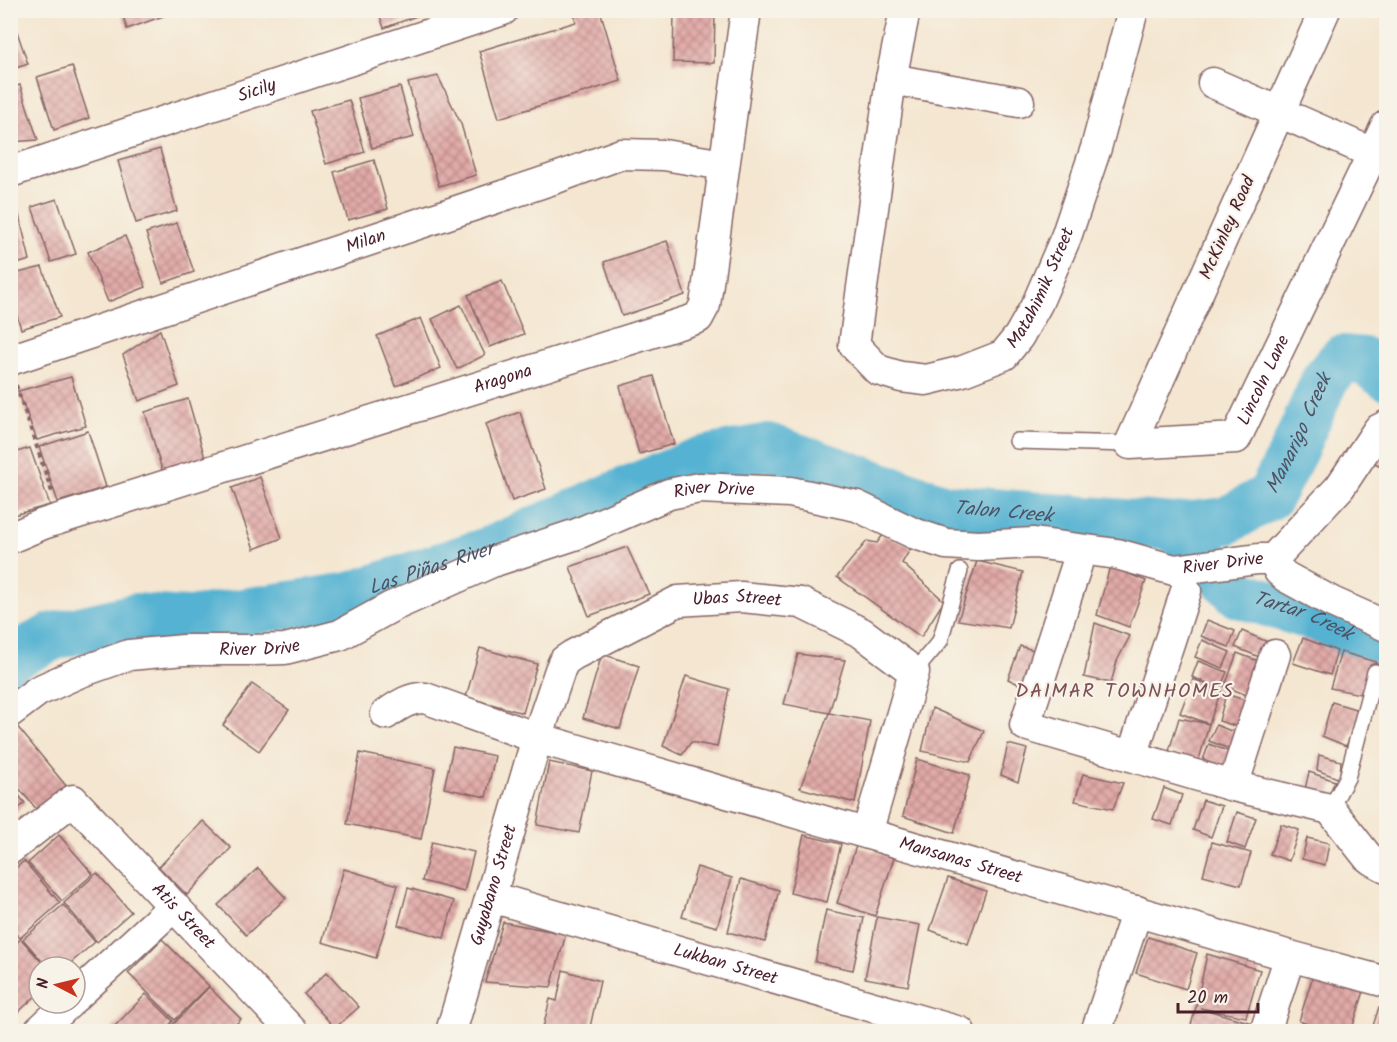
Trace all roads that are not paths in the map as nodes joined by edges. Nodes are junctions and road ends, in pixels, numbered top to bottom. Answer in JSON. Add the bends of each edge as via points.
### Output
{"nodes":[{"id":1,"x":503,"y":10,"type":"edge"},
{"id":2,"x":746,"y":10,"type":"edge"},
{"id":3,"x":905,"y":10,"type":"edge"},
{"id":4,"x":1133,"y":10,"type":"edge"},
{"id":5,"x":1315,"y":14,"type":"edge"},
{"id":6,"x":891,"y":78,"type":"junction"},
{"id":7,"x":1213,"y":83,"type":"dead end"},
{"id":8,"x":1019,"y":102,"type":"dead end"},
{"id":9,"x":1280,"y":112,"type":"junction"},
{"id":10,"x":1382,"y":146,"type":"edge"},
{"id":11,"x":724,"y":165,"type":"junction"},
{"id":12,"x":10,"y":172,"type":"edge"},
{"id":13,"x":12,"y":369,"type":"edge"},
{"id":14,"x":1386,"y":426,"type":"edge"},
{"id":15,"x":1017,"y":441,"type":"dead end"},
{"id":16,"x":1130,"y":444,"type":"junction"},
{"id":17,"x":10,"y":538,"type":"edge"},
{"id":18,"x":1265,"y":559,"type":"junction"},
{"id":19,"x":1077,"y":564,"type":"dead end"},
{"id":20,"x":960,"y":571,"type":"dead end"},
{"id":21,"x":1180,"y":581,"type":"junction"},
{"id":22,"x":1386,"y":626,"type":"edge"},
{"id":23,"x":1275,"y":655,"type":"dead end"},
{"id":24,"x":914,"y":672,"type":"junction"},
{"id":25,"x":1375,"y":672,"type":"dead end"},
{"id":26,"x":10,"y":712,"type":"edge"},
{"id":27,"x":386,"y":714,"type":"dead end"},
{"id":28,"x":537,"y":738,"type":"junction"},
{"id":29,"x":1132,"y":756,"type":"junction"},
{"id":30,"x":1233,"y":786,"type":"junction"},
{"id":31,"x":1330,"y":809,"type":"junction"},
{"id":32,"x":867,"y":833,"type":"junction"},
{"id":33,"x":10,"y":849,"type":"edge"},
{"id":34,"x":1386,"y":867,"type":"edge"},
{"id":35,"x":491,"y":897,"type":"junction"},
{"id":36,"x":174,"y":906,"type":"junction"},
{"id":37,"x":1137,"y":911,"type":"junction"},
{"id":38,"x":1290,"y":956,"type":"junction"},
{"id":39,"x":1386,"y":982,"type":"edge"},
{"id":40,"x":87,"y":986,"type":"edge"},
{"id":41,"x":56,"y":1015,"type":"edge"},
{"id":42,"x":38,"y":1032,"type":"edge"},
{"id":43,"x":293,"y":1032,"type":"edge"},
{"id":44,"x":451,"y":1032,"type":"edge"},
{"id":45,"x":960,"y":1032,"type":"edge"},
{"id":46,"x":1096,"y":1032,"type":"edge"},
{"id":47,"x":1265,"y":1032,"type":"edge"}],
"edges":[{"from":1,"to":12,"type":"street","name":"Sicily"},
{"from":2,"to":11,"type":"street","name":"Aragona"},
{"from":3,"to":6,"type":"street","name":"Matahimik Street"},
{"from":4,"to":6,"type":"street","name":"Matahimik Street","via":[[1096,148],[1066,237],[1037,304],[1004,355],[926,380],[878,370],[854,345]]},
{"from":5,"to":9,"type":"street","name":"McKinley Road"},
{"from":6,"to":8,"type":"street"},
{"from":7,"to":9,"type":"street"},
{"from":9,"to":10,"type":"street"},
{"from":9,"to":16,"type":"street","name":"McKinley Road"},
{"from":10,"to":16,"type":"street","name":"Lincoln Lane","via":[[1236,438]]},
{"from":11,"to":13,"type":"street","name":"Milan","via":[[664,155],[621,154]]},
{"from":11,"to":17,"type":"street","name":"Aragona","via":[[705,305],[698,318],[43,524]]},
{"from":14,"to":18,"type":"street","name":"River Drive","via":[[1378,430],[1340,487]]},
{"from":15,"to":16,"type":"lane","name":"Lincoln Lane"},
{"from":18,"to":21,"type":"street","name":"River Drive"},
{"from":18,"to":22,"type":"street","via":[[1286,577]]},
{"from":19,"to":29,"type":"street","via":[[1025,725]]},
{"from":20,"to":24,"type":"lane","via":[[940,640]]},
{"from":21,"to":26,"type":"street","name":"River Drive","via":[[1117,554],[1034,543],[946,544],[857,506],[790,492],[699,488],[669,494],[577,534],[492,562],[391,607],[340,635],[285,649],[129,655],[38,691]]},
{"from":21,"to":29,"type":"street"},
{"from":23,"to":30,"type":"street"},
{"from":24,"to":28,"type":"street","name":"Ubas Street","via":[[862,633],[801,603],[741,597],[678,600],[564,661]]},
{"from":24,"to":32,"type":"street"},
{"from":25,"to":31,"type":"lane","via":[[1347,778]]},
{"from":27,"to":28,"type":"street","name":"Mansanas Street","via":[[406,701],[425,698]]},
{"from":28,"to":32,"type":"street","name":"Mansanas Street"},
{"from":28,"to":35,"type":"street","name":"Guyabano Street"},
{"from":29,"to":30,"type":"street"},
{"from":30,"to":31,"type":"street"},
{"from":31,"to":34,"type":"street","via":[[1367,856]]},
{"from":32,"to":37,"type":"street","name":"Mansanas Street"},
{"from":33,"to":36,"type":"street","name":"Atis Street","via":[[73,800]]},
{"from":35,"to":44,"type":"street","name":"Guyabano Street"},
{"from":35,"to":45,"type":"street","name":"Lukban Street"},
{"from":36,"to":40,"type":"street"},
{"from":36,"to":43,"type":"street","name":"Atis Street"},
{"from":37,"to":38,"type":"street","name":"Mansanas Street"},
{"from":37,"to":46,"type":"street"},
{"from":38,"to":39,"type":"street","name":"Mansanas Street"},
{"from":38,"to":47,"type":"street"},
{"from":41,"to":42,"type":"street"}]}
